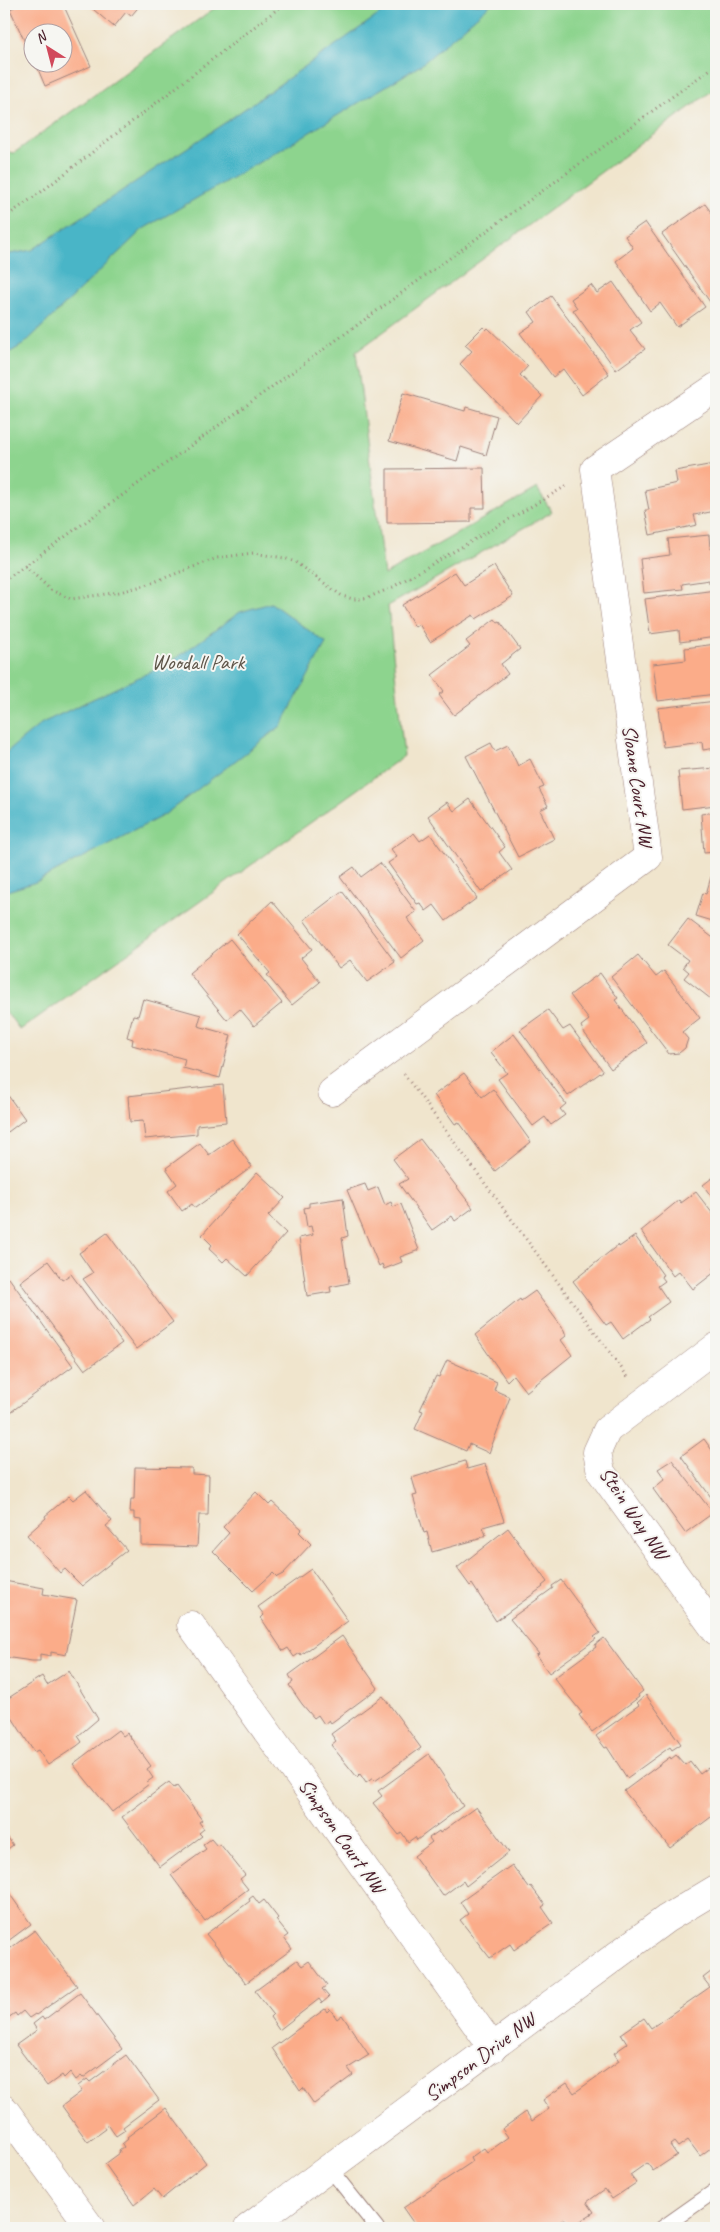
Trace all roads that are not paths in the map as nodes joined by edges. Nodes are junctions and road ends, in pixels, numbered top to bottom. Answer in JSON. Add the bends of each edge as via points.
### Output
{"nodes":[{"id":1,"x":716,"y":387,"type":"edge"},
{"id":2,"x":332,"y":1092,"type":"dead end"},
{"id":3,"x":716,"y":1347,"type":"edge"},
{"id":4,"x":191,"y":1624,"type":"dead end"},
{"id":5,"x":716,"y":1631,"type":"edge"},
{"id":6,"x":716,"y":1890,"type":"edge"},
{"id":7,"x":493,"y":2048,"type":"junction"},
{"id":8,"x":4,"y":2109,"type":"edge"},
{"id":9,"x":330,"y":2169,"type":"junction"},
{"id":10,"x":716,"y":2190,"type":"edge"},
{"id":11,"x":91,"y":2228,"type":"edge"},
{"id":12,"x":248,"y":2228,"type":"edge"},
{"id":13,"x":377,"y":2228,"type":"edge"},
{"id":14,"x":662,"y":2228,"type":"edge"}],
"edges":[{"from":1,"to":2,"type":"street","name":"Sloane Court NW","via":[[595,470],[648,857]]},
{"from":3,"to":5,"type":"street","name":"Stein Way NW","via":[[607,1430],[597,1452],[601,1472]]},
{"from":4,"to":7,"type":"street","name":"Simpson Court NW"},
{"from":6,"to":7,"type":"street","name":"Simpson Drive NW","via":[[666,1919]]},
{"from":7,"to":9,"type":"street","name":"Simpson Drive NW"},
{"from":8,"to":11,"type":"street"},
{"from":9,"to":12,"type":"street","name":"Simpson Drive NW"},
{"from":9,"to":13,"type":"lane"},
{"from":10,"to":14,"type":"lane"}]}
